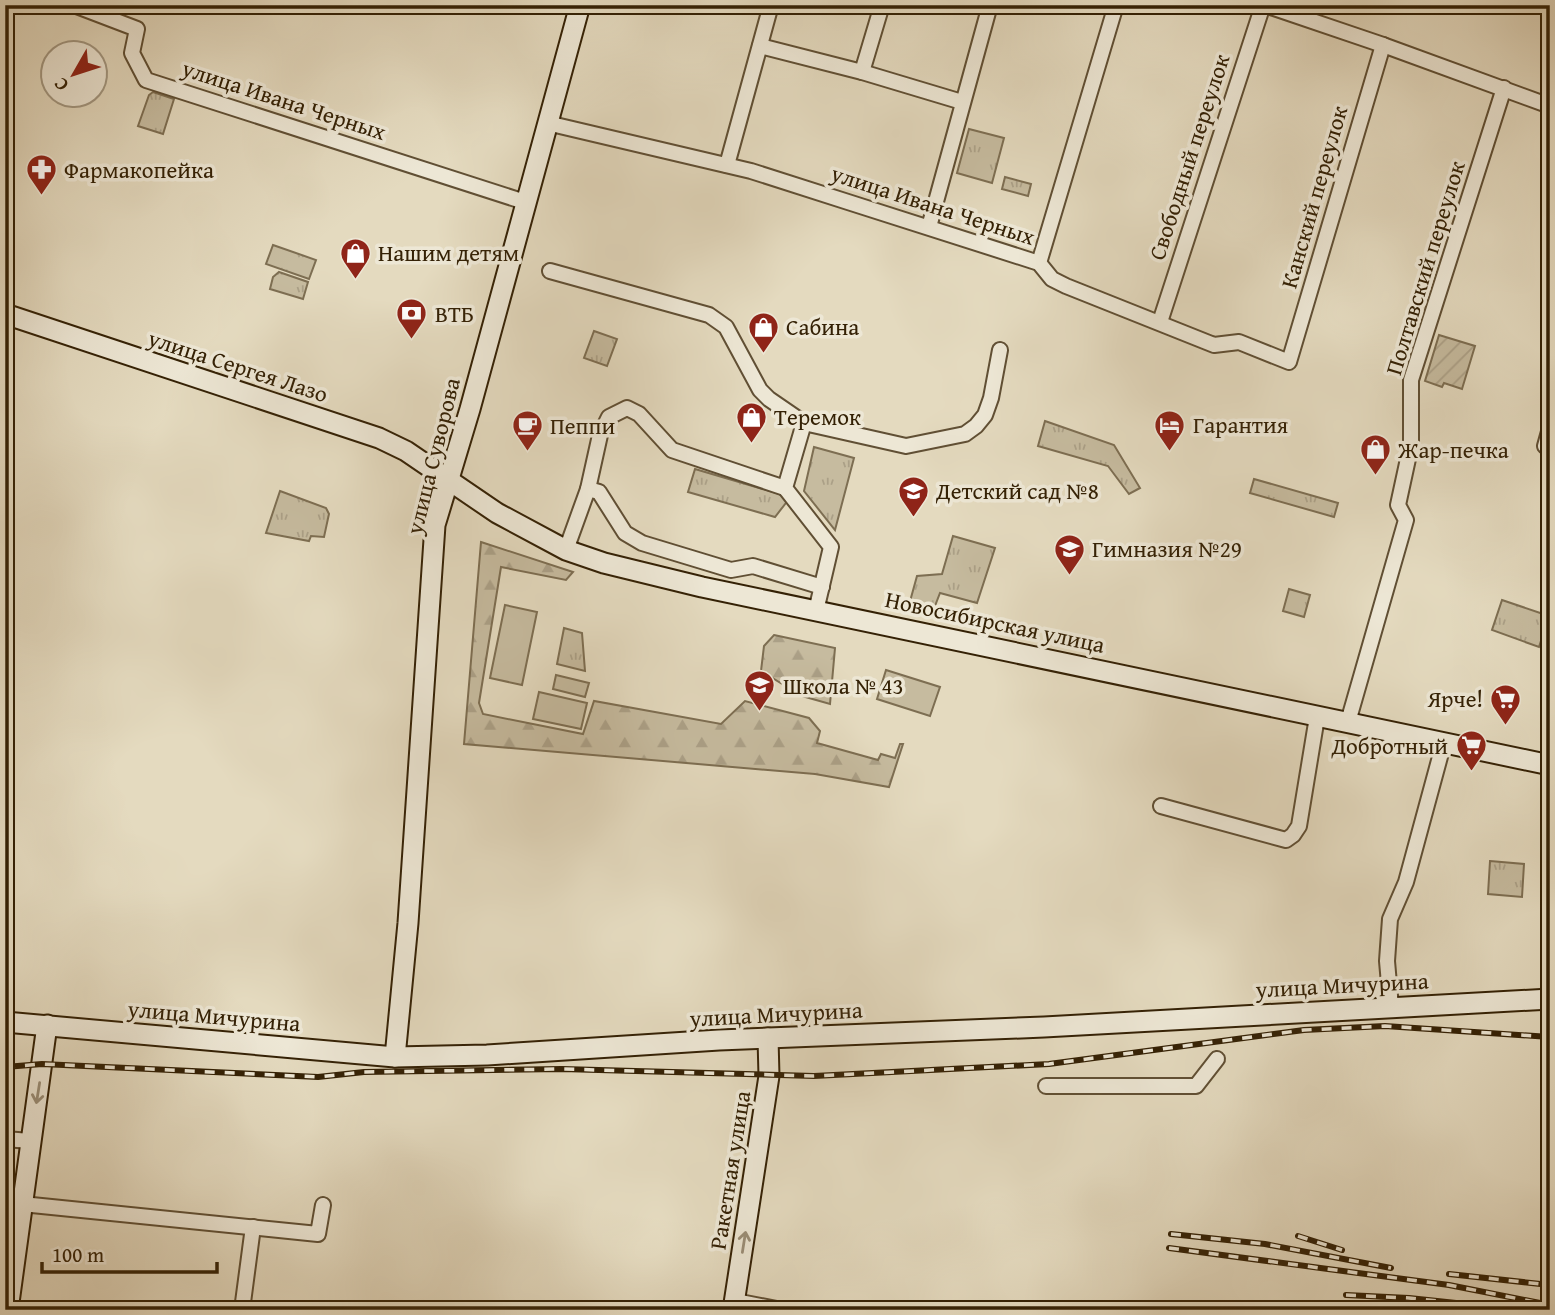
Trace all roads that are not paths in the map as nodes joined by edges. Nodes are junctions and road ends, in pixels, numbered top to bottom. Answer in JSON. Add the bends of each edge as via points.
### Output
{"nodes":[{"id":1,"x":74,"y":5,"type":"edge"},
{"id":2,"x":580,"y":5,"type":"edge"},
{"id":3,"x":771,"y":5,"type":"edge"},
{"id":4,"x":882,"y":5,"type":"edge"},
{"id":5,"x":990,"y":5,"type":"edge"},
{"id":6,"x":1115,"y":5,"type":"edge"},
{"id":7,"x":1264,"y":5,"type":"edge"},
{"id":8,"x":1383,"y":45,"type":"junction"},
{"id":9,"x":760,"y":46,"type":"junction"},
{"id":10,"x":862,"y":72,"type":"junction"},
{"id":11,"x":1504,"y":88,"type":"junction"},
{"id":12,"x":962,"y":102,"type":"junction"},
{"id":13,"x":1550,"y":106,"type":"edge"},
{"id":14,"x":547,"y":123,"type":"junction"},
{"id":15,"x":727,"y":165,"type":"junction"},
{"id":16,"x":525,"y":202,"type":"junction"},
{"id":17,"x":929,"y":227,"type":"junction"},
{"id":18,"x":1039,"y":264,"type":"junction"},
{"id":19,"x":551,"y":271,"type":"dead end"},
{"id":20,"x":5,"y":314,"type":"edge"},
{"id":21,"x":1160,"y":322,"type":"junction"},
{"id":22,"x":1000,"y":350,"type":"dead end"},
{"id":23,"x":1289,"y":362,"type":"joint"},
{"id":24,"x":804,"y":423,"type":"junction"},
{"id":25,"x":1550,"y":428,"type":"edge"},
{"id":26,"x":1545,"y":446,"type":"dead end"},
{"id":27,"x":449,"y":478,"type":"junction"},
{"id":28,"x":785,"y":488,"type":"junction"},
{"id":29,"x":588,"y":489,"type":"junction"},
{"id":30,"x":566,"y":550,"type":"junction"},
{"id":31,"x":822,"y":587,"type":"junction"},
{"id":32,"x":816,"y":611,"type":"junction"},
{"id":33,"x":1317,"y":717,"type":"junction"},
{"id":34,"x":1348,"y":722,"type":"junction"},
{"id":35,"x":1444,"y":742,"type":"junction"},
{"id":36,"x":1550,"y":765,"type":"edge"},
{"id":37,"x":1161,"y":806,"type":"dead end"},
{"id":38,"x":1550,"y":999,"type":"edge"},
{"id":39,"x":1391,"y":1007,"type":"junction"},
{"id":40,"x":5,"y":1022,"type":"edge"},
{"id":41,"x":47,"y":1025,"type":"junction"},
{"id":42,"x":768,"y":1038,"type":"junction"},
{"id":43,"x":395,"y":1057,"type":"junction"},
{"id":44,"x":1217,"y":1059,"type":"dead end"},
{"id":45,"x":1045,"y":1086,"type":"dead end"},
{"id":46,"x":5,"y":1139,"type":"edge"},
{"id":47,"x":30,"y":1141,"type":"junction"},
{"id":48,"x":22,"y":1204,"type":"junction"},
{"id":49,"x":323,"y":1205,"type":"dead end"},
{"id":50,"x":253,"y":1227,"type":"junction"},
{"id":51,"x":8,"y":1288,"type":"edge"},
{"id":52,"x":734,"y":1306,"type":"edge"},
{"id":53,"x":8,"y":1310,"type":"edge"},
{"id":54,"x":242,"y":1310,"type":"edge"},
{"id":55,"x":782,"y":1310,"type":"edge"}],
"edges":[{"from":1,"to":16,"type":"street","name":"улица Ивана Черных","via":[[137,29],[132,53],[146,80]]},
{"from":2,"to":14,"type":"street","name":"улица Суворова"},
{"from":3,"to":9,"type":"street"},
{"from":4,"to":10,"type":"street"},
{"from":5,"to":12,"type":"street"},
{"from":6,"to":18,"type":"street"},
{"from":7,"to":8,"type":"street"},
{"from":7,"to":21,"type":"street","name":"Свободный переулок"},
{"from":8,"to":11,"type":"street"},
{"from":8,"to":23,"type":"street","name":"Канский переулок"},
{"from":9,"to":10,"type":"street"},
{"from":9,"to":15,"type":"street"},
{"from":10,"to":12,"type":"street"},
{"from":11,"to":13,"type":"street"},
{"from":11,"to":34,"type":"street","name":"Полтавский переулок","via":[[1411,380],[1411,445],[1398,505],[1406,520]]},
{"from":12,"to":17,"type":"street"},
{"from":14,"to":15,"type":"street","name":"улица Ивана Черных"},
{"from":14,"to":16,"type":"street","name":"улица Суворова"},
{"from":15,"to":17,"type":"street","name":"улица Ивана Черных"},
{"from":16,"to":27,"type":"street","name":"улица Суворова"},
{"from":17,"to":18,"type":"street","name":"улица Ивана Черных"},
{"from":18,"to":21,"type":"street","name":"улица Ивана Черных","via":[[1066,286]]},
{"from":19,"to":24,"type":"street","via":[[709,315],[726,327],[760,390]]},
{"from":20,"to":27,"type":"street","name":"улица Сергея Лазо","via":[[379,438]]},
{"from":21,"to":23,"type":"street","name":"улица Ивана Черных","via":[[1214,345],[1239,342]]},
{"from":22,"to":24,"type":"street","via":[[985,415],[965,434],[906,446]]},
{"from":24,"to":28,"type":"street"},
{"from":25,"to":26,"type":"street"},
{"from":27,"to":30,"type":"street","name":"Новосибирская улица","via":[[497,513]]},
{"from":27,"to":43,"type":"street","name":"улица Суворова","via":[[435,525]]},
{"from":28,"to":29,"type":"street","via":[[672,450],[639,414],[627,408],[608,417]]},
{"from":28,"to":31,"type":"street","via":[[831,547]]},
{"from":29,"to":30,"type":"street"},
{"from":29,"to":31,"type":"street","via":[[599,492],[625,533],[642,543],[730,570],[752,566]]},
{"from":30,"to":32,"type":"street","name":"Новосибирская улица","via":[[604,563]]},
{"from":31,"to":32,"type":"street"},
{"from":32,"to":33,"type":"street","name":"Новосибирская улица"},
{"from":33,"to":34,"type":"street","name":"Новосибирская улица"},
{"from":33,"to":37,"type":"street","via":[[1299,826],[1286,839]]},
{"from":34,"to":35,"type":"street","name":"Новосибирская улица"},
{"from":35,"to":36,"type":"street","name":"Новосибирская улица"},
{"from":35,"to":39,"type":"street","via":[[1406,883],[1390,919]]},
{"from":38,"to":39,"type":"street","name":"улица Мичурина"},
{"from":39,"to":42,"type":"street","name":"улица Мичурина"},
{"from":40,"to":41,"type":"street","name":"улица Мичурина"},
{"from":41,"to":43,"type":"street","name":"улица Мичурина"},
{"from":41,"to":47,"type":"street","one_way":true},
{"from":42,"to":43,"type":"street","name":"улица Мичурина"},
{"from":52,"to":42,"type":"street","name":"Ракетная улица","one_way":true,"via":[[769,1076]]},
{"from":44,"to":45,"type":"street","via":[[1196,1086]]},
{"from":46,"to":47,"type":"street"},
{"from":47,"to":48,"type":"street"},
{"from":48,"to":50,"type":"street"},
{"from":48,"to":51,"type":"street"},
{"from":49,"to":50,"type":"street","via":[[318,1234]]},
{"from":50,"to":54,"type":"street"},
{"from":51,"to":53,"type":"street"},
{"from":52,"to":55,"type":"street"}]}
